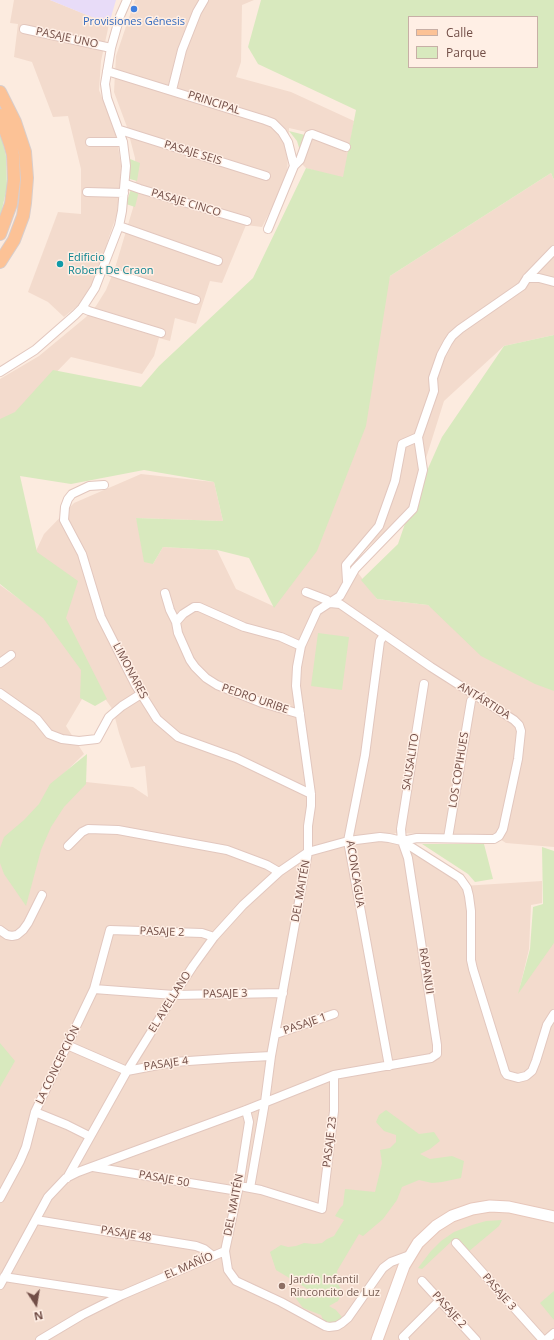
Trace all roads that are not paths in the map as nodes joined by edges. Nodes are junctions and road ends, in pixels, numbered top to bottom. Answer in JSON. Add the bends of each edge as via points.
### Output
{"nodes":[{"id":1,"x":127,"y":0,"type":"edge"},
{"id":2,"x":204,"y":0,"type":"edge"},
{"id":3,"x":24,"y":29,"type":"dead end"},
{"id":4,"x":111,"y":48,"type":"junction"},
{"id":5,"x":107,"y":71,"type":"junction"},
{"id":6,"x":172,"y":90,"type":"junction"},
{"id":7,"x":0,"y":92,"type":"edge"},
{"id":8,"x":0,"y":115,"type":"edge"},
{"id":9,"x":120,"y":130,"type":"junction"},
{"id":10,"x":90,"y":142,"type":"dead end"},
{"id":11,"x":123,"y":142,"type":"junction"},
{"id":12,"x":346,"y":147,"type":"dead end"},
{"id":13,"x":294,"y":166,"type":"junction"},
{"id":14,"x":266,"y":176,"type":"dead end"},
{"id":15,"x":126,"y":184,"type":"junction"},
{"id":16,"x":87,"y":192,"type":"dead end"},
{"id":17,"x":124,"y":193,"type":"junction"},
{"id":18,"x":248,"y":221,"type":"dead end"},
{"id":19,"x":119,"y":226,"type":"junction"},
{"id":20,"x":268,"y":229,"type":"dead end"},
{"id":21,"x":0,"y":234,"type":"edge"},
{"id":22,"x":554,"y":250,"type":"edge"},
{"id":23,"x":218,"y":261,"type":"dead end"},
{"id":24,"x":0,"y":262,"type":"edge"},
{"id":25,"x":103,"y":269,"type":"junction"},
{"id":26,"x":527,"y":278,"type":"junction"},
{"id":27,"x":554,"y":282,"type":"edge"},
{"id":28,"x":196,"y":300,"type":"dead end"},
{"id":29,"x":82,"y":308,"type":"junction"},
{"id":30,"x":161,"y":333,"type":"dead end"},
{"id":31,"x":0,"y":372,"type":"edge"},
{"id":32,"x":418,"y":437,"type":"junction"},
{"id":33,"x":104,"y":485,"type":"dead end"},
{"id":34,"x":347,"y":582,"type":"junction"},
{"id":35,"x":306,"y":592,"type":"dead end"},
{"id":36,"x":165,"y":593,"type":"dead end"},
{"id":37,"x":330,"y":603,"type":"junction"},
{"id":38,"x":176,"y":622,"type":"junction"},
{"id":39,"x":384,"y":636,"type":"junction"},
{"id":40,"x":301,"y":646,"type":"junction"},
{"id":41,"x":11,"y":655,"type":"dead end"},
{"id":42,"x":0,"y":663,"type":"edge"},
{"id":43,"x":424,"y":684,"type":"dead end"},
{"id":44,"x":0,"y":693,"type":"edge"},
{"id":45,"x":141,"y":694,"type":"junction"},
{"id":46,"x":471,"y":701,"type":"dead end"},
{"id":47,"x":300,"y":714,"type":"junction"},
{"id":48,"x":311,"y":794,"type":"junction"},
{"id":49,"x":448,"y":838,"type":"junction"},
{"id":50,"x":348,"y":841,"type":"junction"},
{"id":51,"x":402,"y":841,"type":"junction"},
{"id":52,"x":68,"y":846,"type":"dead end"},
{"id":53,"x":308,"y":852,"type":"junction"},
{"id":54,"x":279,"y":872,"type":"junction"},
{"id":55,"x":42,"y":895,"type":"dead end"},
{"id":56,"x":0,"y":930,"type":"edge"},
{"id":57,"x":110,"y":930,"type":"joint"},
{"id":58,"x":214,"y":936,"type":"junction"},
{"id":59,"x":94,"y":989,"type":"junction"},
{"id":60,"x":283,"y":993,"type":"junction"},
{"id":61,"x":174,"y":994,"type":"junction"},
{"id":62,"x":334,"y":1014,"type":"dead end"},
{"id":63,"x":554,"y":1014,"type":"edge"},
{"id":64,"x":276,"y":1034,"type":"junction"},
{"id":65,"x":67,"y":1045,"type":"junction"},
{"id":66,"x":271,"y":1056,"type":"junction"},
{"id":67,"x":389,"y":1066,"type":"junction"},
{"id":68,"x":127,"y":1071,"type":"junction"},
{"id":69,"x":334,"y":1075,"type":"junction"},
{"id":70,"x":265,"y":1102,"type":"junction"},
{"id":71,"x":246,"y":1110,"type":"junction"},
{"id":72,"x":35,"y":1112,"type":"junction"},
{"id":73,"x":89,"y":1136,"type":"junction"},
{"id":74,"x":91,"y":1166,"type":"junction"},
{"id":75,"x":66,"y":1178,"type":"junction"},
{"id":76,"x":250,"y":1188,"type":"junction"},
{"id":77,"x":238,"y":1189,"type":"junction"},
{"id":78,"x":0,"y":1198,"type":"edge"},
{"id":79,"x":322,"y":1210,"type":"joint"},
{"id":80,"x":554,"y":1218,"type":"edge"},
{"id":81,"x":36,"y":1220,"type":"junction"},
{"id":82,"x":456,"y":1243,"type":"dead end"},
{"id":83,"x":225,"y":1252,"type":"junction"},
{"id":84,"x":410,"y":1255,"type":"junction"},
{"id":85,"x":213,"y":1256,"type":"junction"},
{"id":86,"x":4,"y":1277,"type":"junction"},
{"id":87,"x":422,"y":1281,"type":"dead end"},
{"id":88,"x":0,"y":1285,"type":"edge"},
{"id":89,"x":122,"y":1295,"type":"junction"},
{"id":90,"x":440,"y":1300,"type":"junction"},
{"id":91,"x":554,"y":1333,"type":"edge"},
{"id":92,"x":404,"y":1339,"type":"edge"},
{"id":93,"x":40,"y":1340,"type":"edge"},
{"id":94,"x":377,"y":1340,"type":"edge"},
{"id":95,"x":476,"y":1340,"type":"edge"},
{"id":96,"x":543,"y":1340,"type":"edge"},
{"id":97,"x":546,"y":1340,"type":"edge"}],
"edges":[{"from":1,"to":4,"type":"street"},
{"from":2,"to":6,"type":"street","via":[[182,50]]},
{"from":3,"to":4,"type":"street","name":"PASAJE UNO"},
{"from":4,"to":5,"type":"street"},
{"from":5,"to":6,"type":"street","name":"PRINCIPAL"},
{"from":5,"to":9,"type":"street","via":[[106,91]]},
{"from":6,"to":13,"type":"street","name":"PRINCIPAL","via":[[273,123],[288,142]]},
{"from":7,"to":24,"type":"main road","via":[[15,122],[25,152],[27,178],[26,203],[19,228]]},
{"from":8,"to":21,"type":"main road","via":[[10,144],[14,168],[11,204]]},
{"from":9,"to":11,"type":"street"},
{"from":9,"to":14,"type":"street","name":"PASAJE SEIS"},
{"from":10,"to":11,"type":"street"},
{"from":11,"to":15,"type":"street"},
{"from":12,"to":13,"type":"street","via":[[309,135],[300,160]]},
{"from":13,"to":20,"type":"street"},
{"from":15,"to":17,"type":"street"},
{"from":15,"to":18,"type":"street","name":"PASAJE CINCO"},
{"from":16,"to":17,"type":"street"},
{"from":17,"to":19,"type":"street"},
{"from":19,"to":23,"type":"street"},
{"from":19,"to":25,"type":"street"},
{"from":22,"to":26,"type":"street"},
{"from":25,"to":28,"type":"street"},
{"from":25,"to":29,"type":"street"},
{"from":26,"to":27,"type":"street"},
{"from":26,"to":32,"type":"street","via":[[522,286],[452,336],[441,355],[433,378],[434,391]]},
{"from":29,"to":30,"type":"street"},
{"from":29,"to":31,"type":"street","via":[[35,350]]},
{"from":32,"to":34,"type":"street","via":[[402,444],[395,481],[378,526],[346,565]]},
{"from":32,"to":34,"type":"street","name":"DEL MAITÉN","via":[[422,470],[413,509],[355,569]]},
{"from":33,"to":45,"type":"street","name":"LIMONARES","via":[[89,486],[72,494],[65,507],[64,520],[82,554],[101,617]]},
{"from":34,"to":37,"type":"street","name":"DEL MAITÉN","via":[[340,596]]},
{"from":35,"to":37,"type":"street","name":"ANTÁRTIDA"},
{"from":36,"to":38,"type":"street","name":"PEDRO URIBE"},
{"from":37,"to":39,"type":"street","name":"ANTÁRTIDA","via":[[340,604]]},
{"from":37,"to":40,"type":"street","name":"DEL MAITÉN","via":[[317,611]]},
{"from":38,"to":40,"type":"street","via":[[194,607],[198,607],[244,627],[281,637]]},
{"from":38,"to":47,"type":"street","name":"PEDRO URIBE","via":[[190,660],[206,678],[227,689]]},
{"from":39,"to":49,"type":"street","name":"ANTÁRTIDA","via":[[514,720],[521,731],[518,759],[501,833],[494,839]]},
{"from":39,"to":50,"type":"street","name":"ACONCAGUA","via":[[380,641],[365,755]]},
{"from":40,"to":47,"type":"street","name":"DEL MAITÉN","via":[[296,686]]},
{"from":41,"to":42,"type":"street"},
{"from":43,"to":51,"type":"street","name":"SAUSALITO","via":[[401,828]]},
{"from":44,"to":45,"type":"street","via":[[37,719],[49,734],[79,741],[97,739],[109,718]]},
{"from":45,"to":48,"type":"street","name":"LIMONARES","via":[[157,719],[178,737],[236,758]]},
{"from":46,"to":49,"type":"street","name":"LOS COPIHUES"},
{"from":47,"to":48,"type":"street","name":"DEL MAITÉN"},
{"from":48,"to":53,"type":"street","name":"DEL MAITÉN"},
{"from":49,"to":51,"type":"street","name":"ANTÁRTIDA","via":[[417,838]]},
{"from":50,"to":51,"type":"street","name":"EL AVELLANO","via":[[380,837]]},
{"from":50,"to":53,"type":"street","name":"EL AVELLANO"},
{"from":50,"to":67,"type":"street","name":"ACONCAGUA"},
{"from":51,"to":63,"type":"street","via":[[460,878],[467,888],[471,911],[472,964],[504,1072],[510,1077],[526,1076],[532,1070],[547,1026]]},
{"from":51,"to":67,"type":"street","name":"RAPANUI","via":[[408,858],[437,1054],[431,1058]]},
{"from":52,"to":54,"type":"street","via":[[88,829],[118,830],[228,850]]},
{"from":53,"to":54,"type":"street","name":"EL AVELLANO"},
{"from":53,"to":60,"type":"street","name":"DEL MAITÉN"},
{"from":54,"to":58,"type":"street","name":"EL AVELLANO"},
{"from":55,"to":56,"type":"street","via":[[23,930],[12,936]]},
{"from":57,"to":58,"type":"street","name":"PASAJE 2","via":[[202,933]]},
{"from":57,"to":59,"type":"street","name":"LA CONCEPCIÓN"},
{"from":58,"to":61,"type":"street","name":"EL AVELLANO"},
{"from":59,"to":61,"type":"street","name":"PASAJE 3"},
{"from":59,"to":65,"type":"street","name":"LA CONCEPCIÓN"},
{"from":60,"to":61,"type":"street","name":"PASAJE 3"},
{"from":60,"to":64,"type":"street","name":"DEL MAITÉN"},
{"from":61,"to":68,"type":"street","name":"EL AVELLANO"},
{"from":62,"to":64,"type":"street","name":"PASAJE 1"},
{"from":64,"to":66,"type":"street","name":"DEL MAITÉN"},
{"from":65,"to":68,"type":"street"},
{"from":65,"to":72,"type":"street","name":"LA CONCEPCIÓN"},
{"from":66,"to":68,"type":"street","name":"PASAJE 4","via":[[174,1062]]},
{"from":66,"to":70,"type":"street","name":"DEL MAITÉN"},
{"from":67,"to":69,"type":"street","name":"RAPANUI"},
{"from":68,"to":73,"type":"street","name":"EL AVELLANO"},
{"from":69,"to":70,"type":"street","name":"EL AVELLANO"},
{"from":69,"to":79,"type":"street","name":"PASAJE 23","via":[[334,1111]]},
{"from":70,"to":71,"type":"street","name":"EL AVELLANO"},
{"from":70,"to":76,"type":"street","name":"DEL MAITÉN"},
{"from":71,"to":74,"type":"street","name":"EL AVELLANO"},
{"from":71,"to":77,"type":"street","name":"DEL MAITÉN","via":[[249,1122]]},
{"from":72,"to":73,"type":"street"},
{"from":72,"to":78,"type":"street","name":"LA CONCEPCIÓN","via":[[26,1147]]},
{"from":73,"to":75,"type":"street","name":"EL AVELLANO"},
{"from":74,"to":75,"type":"street","name":"EL AVELLANO"},
{"from":74,"to":77,"type":"street","name":"PASAJE 50"},
{"from":75,"to":81,"type":"street","name":"EL AVELLANO","via":[[48,1197]]},
{"from":76,"to":77,"type":"street","name":"PASAJE 50"},
{"from":76,"to":79,"type":"street","name":"PASAJE 50"},
{"from":77,"to":83,"type":"street","name":"DEL MAITÉN"},
{"from":80,"to":84,"type":"street","via":[[510,1207],[490,1206],[472,1209],[452,1216],[436,1226]]},
{"from":81,"to":85,"type":"street","name":"PASAJE 48","via":[[196,1246]]},
{"from":81,"to":86,"type":"street","name":"EL AVELLANO"},
{"from":82,"to":96,"type":"street","name":"PASAJE 3"},
{"from":83,"to":84,"type":"street","name":"EL MAÑÍO","via":[[228,1270],[236,1281],[329,1327],[337,1326],[348,1318],[383,1268]]},
{"from":83,"to":85,"type":"street","name":"EL MAÑÍO"},
{"from":84,"to":94,"type":"street"},
{"from":85,"to":89,"type":"street","name":"EL MAÑÍO"},
{"from":86,"to":88,"type":"street","name":"EL AVELLANO"},
{"from":86,"to":89,"type":"street"},
{"from":87,"to":90,"type":"street","name":"PASAJE 2"},
{"from":89,"to":93,"type":"street","name":"EL MAÑÍO"},
{"from":90,"to":92,"type":"street"},
{"from":90,"to":95,"type":"street","name":"PASAJE 2"},
{"from":91,"to":97,"type":"street"}]}
